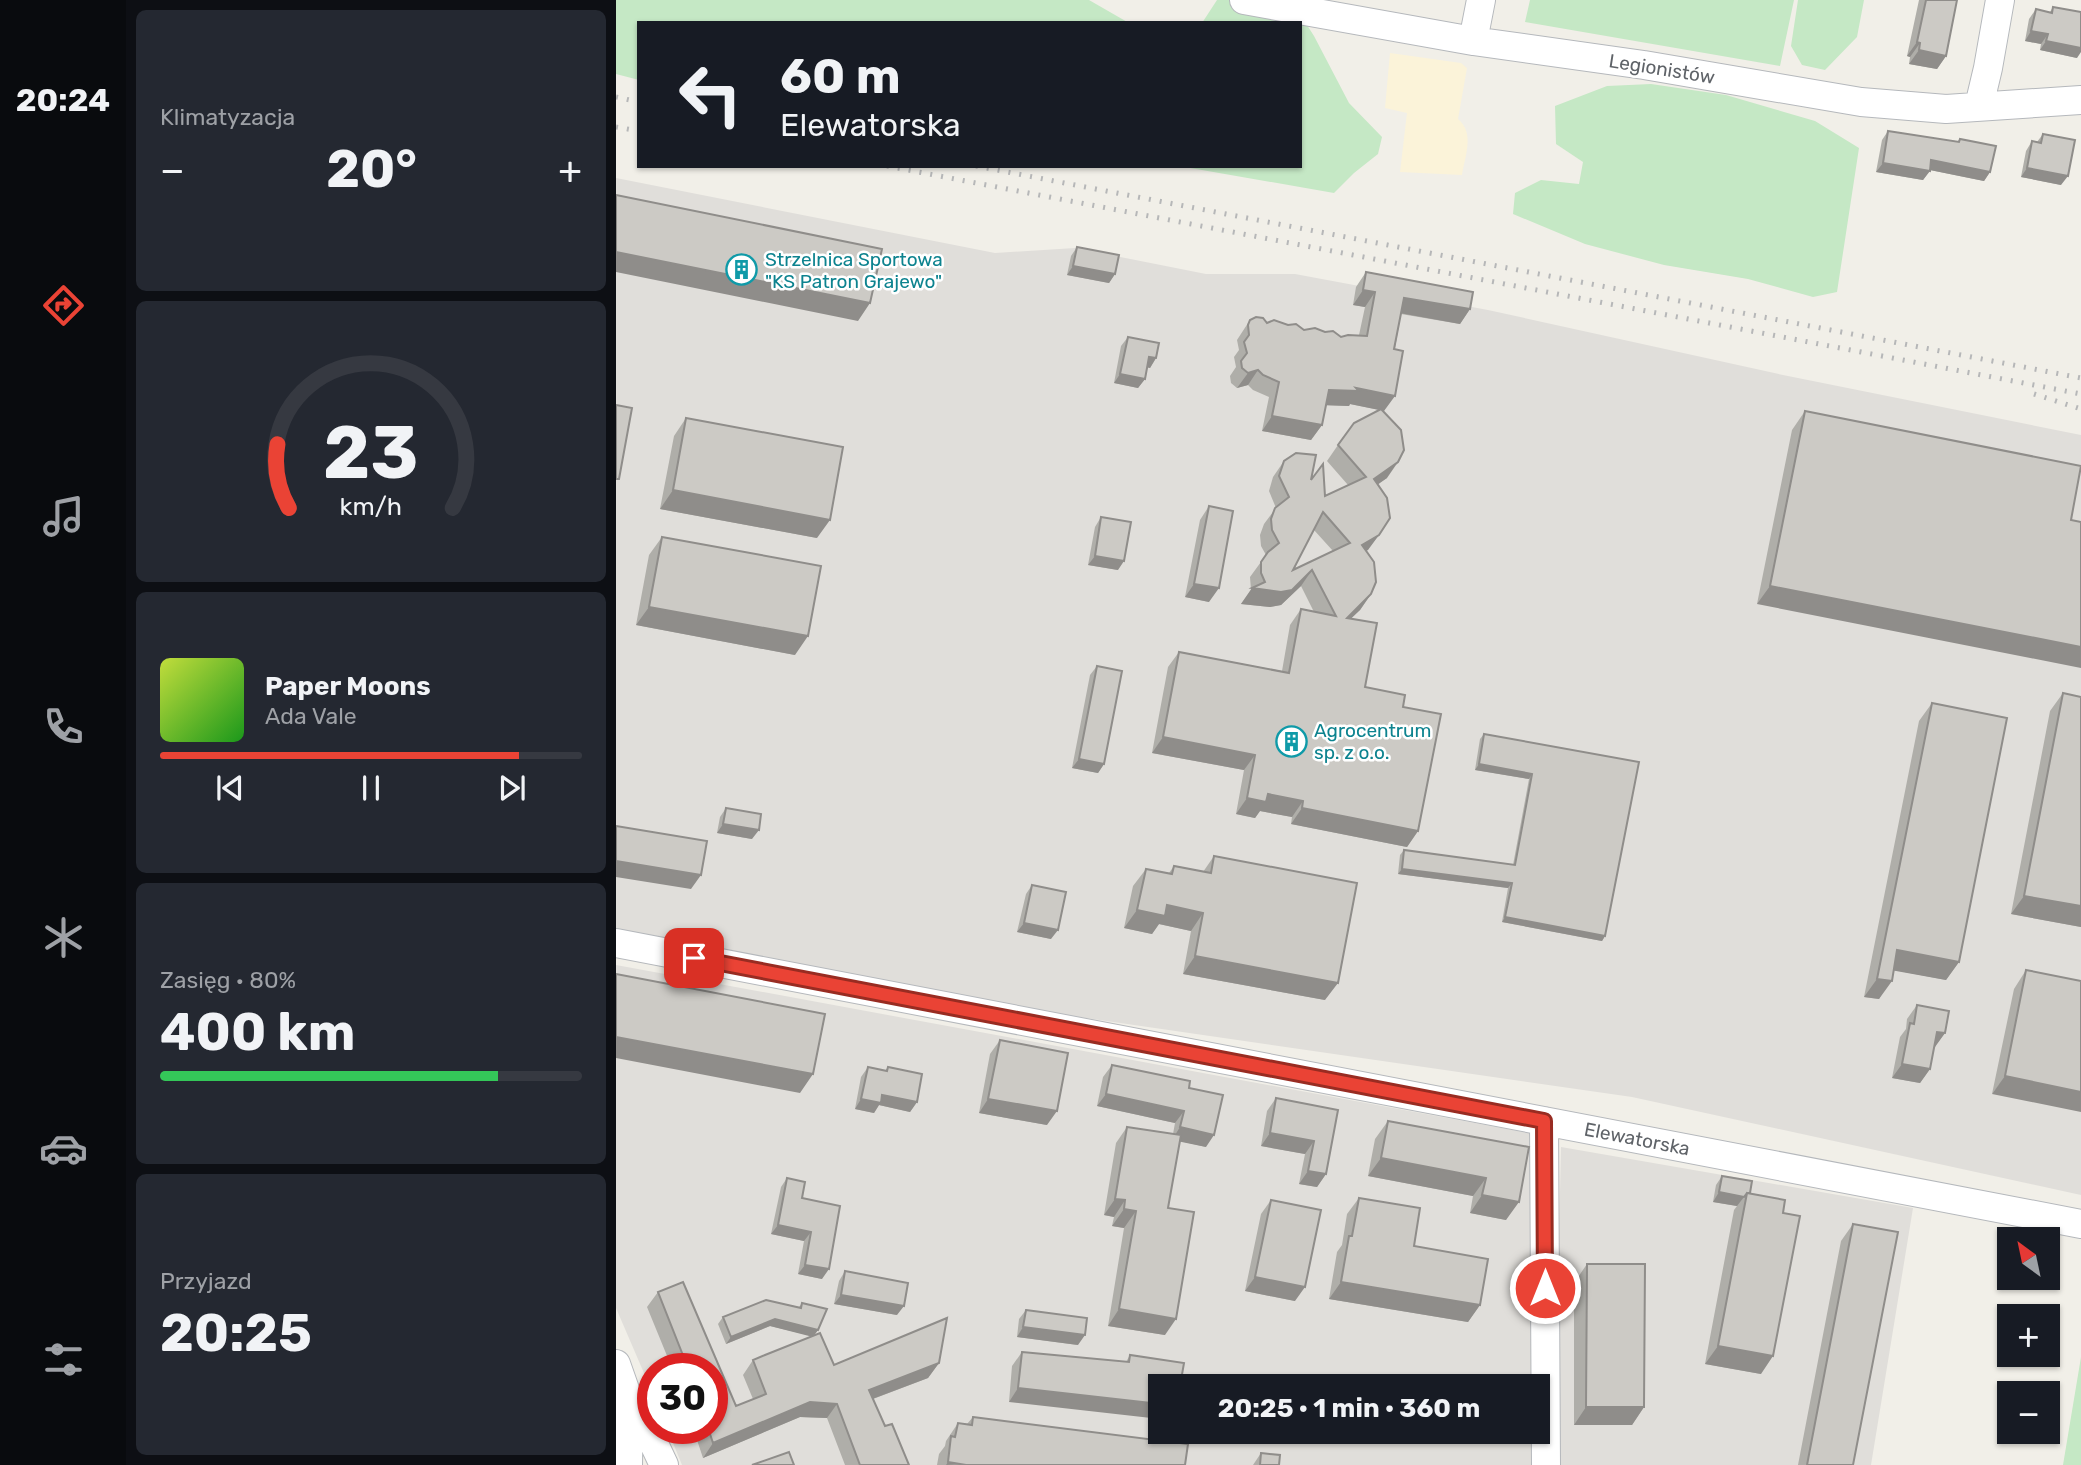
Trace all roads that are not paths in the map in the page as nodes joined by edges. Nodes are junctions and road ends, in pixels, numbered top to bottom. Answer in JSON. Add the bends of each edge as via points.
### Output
{"nodes":[{"id":1,"x":1244,"y":0,"type":"edge"},
{"id":2,"x":1481,"y":0,"type":"edge"},
{"id":3,"x":2000,"y":0,"type":"edge"},
{"id":4,"x":1473,"y":41,"type":"junction"},
{"id":5,"x":2081,"y":100,"type":"edge"},
{"id":6,"x":1979,"y":106,"type":"junction"},
{"id":7,"x":616,"y":943,"type":"edge"},
{"id":8,"x":1544,"y":1121,"type":"junction"},
{"id":9,"x":2081,"y":1224,"type":"edge"},
{"id":10,"x":616,"y":1364,"type":"edge"},
{"id":11,"x":629,"y":1401,"type":"junction"},
{"id":12,"x":628,"y":1465,"type":"edge"},
{"id":13,"x":664,"y":1465,"type":"edge"},
{"id":14,"x":1546,"y":1465,"type":"edge"}],
"edges":[{"from":1,"to":4,"type":"street","name":"Legionistów"},
{"from":2,"to":4,"type":"street"},
{"from":3,"to":6,"type":"street"},
{"from":4,"to":6,"type":"street","name":"Legionistów","via":[[1861,102],[1946,109]]},
{"from":5,"to":6,"type":"street","name":"Legionistów"},
{"from":7,"to":8,"type":"street","name":"Elewatorska"},
{"from":8,"to":9,"type":"street","name":"Elewatorska"},
{"from":8,"to":14,"type":"street"},
{"from":10,"to":11,"type":"street"},
{"from":11,"to":12,"type":"street"},
{"from":11,"to":13,"type":"street"}]}
